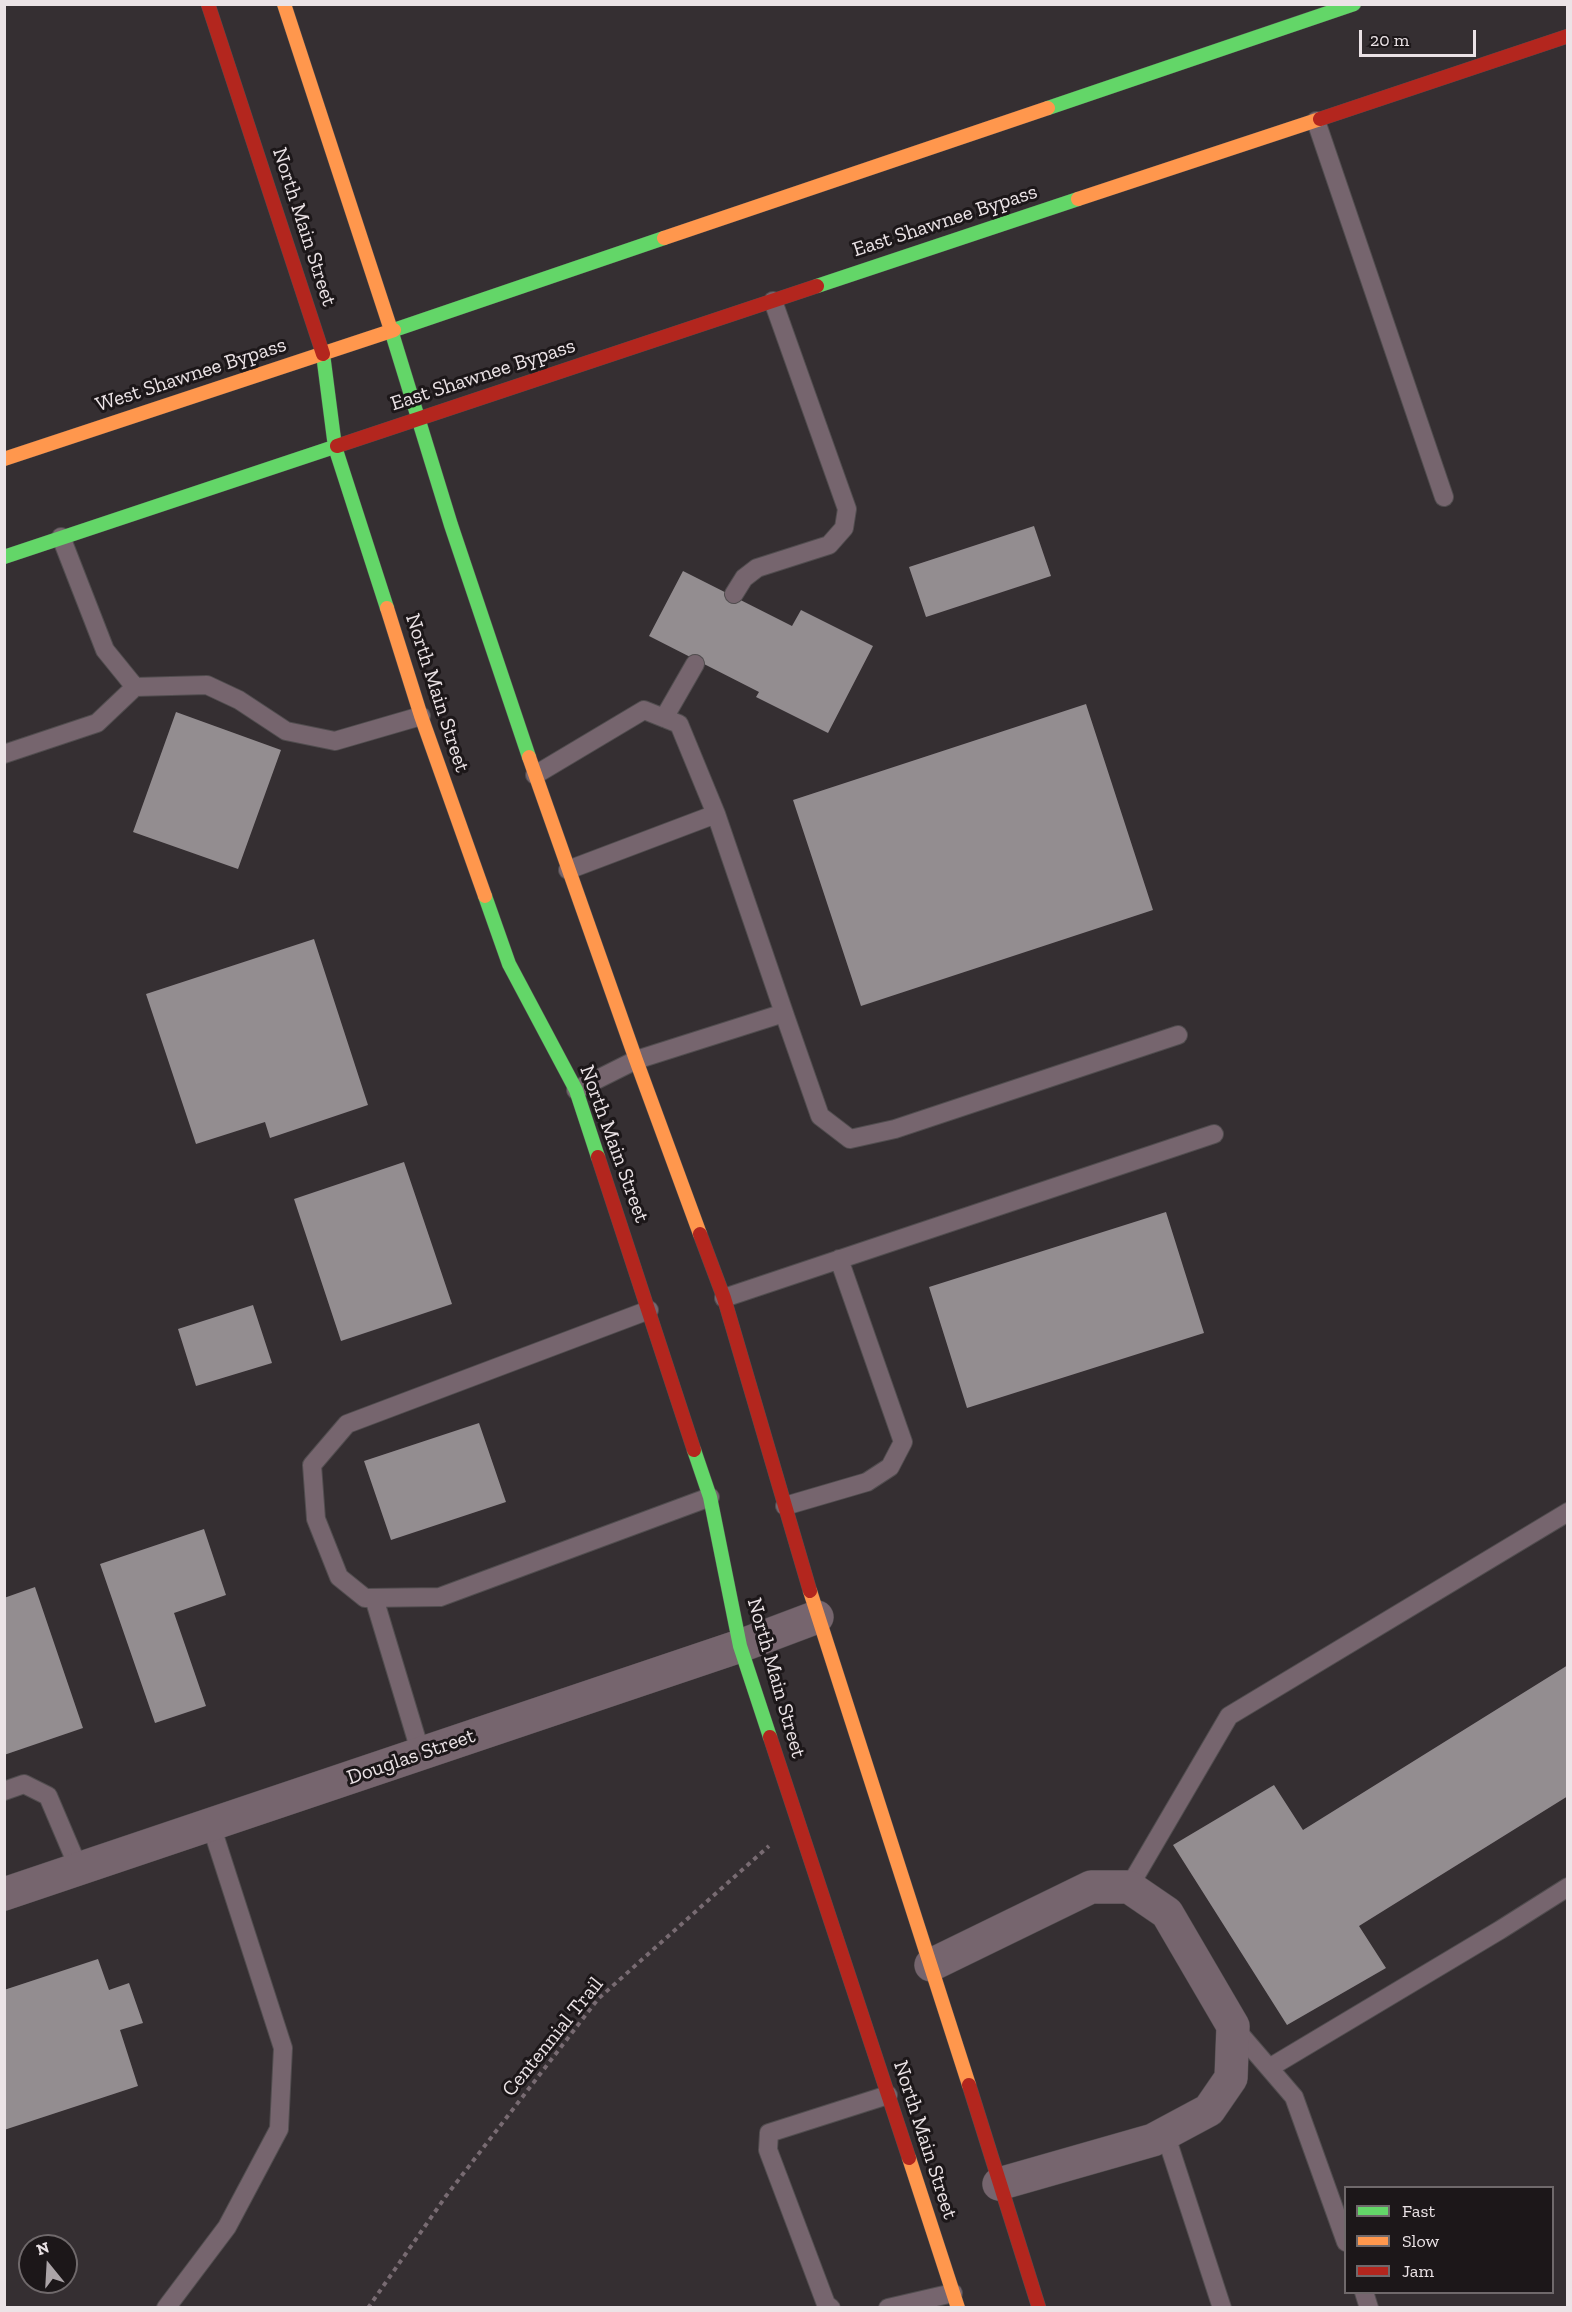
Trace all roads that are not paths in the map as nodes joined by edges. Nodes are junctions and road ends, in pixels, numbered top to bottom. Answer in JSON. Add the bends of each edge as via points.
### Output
{"nodes":[{"id":1,"x":208,"y":4,"type":"edge"},
{"id":2,"x":284,"y":4,"type":"edge"},
{"id":3,"x":1354,"y":4,"type":"edge"},
{"id":4,"x":1568,"y":36,"type":"edge"},
{"id":5,"x":1316,"y":121,"type":"junction"},
{"id":6,"x":773,"y":300,"type":"junction"},
{"id":7,"x":391,"y":330,"type":"junction"},
{"id":8,"x":323,"y":354,"type":"junction"},
{"id":9,"x":418,"y":418,"type":"junction"},
{"id":10,"x":335,"y":447,"type":"junction"},
{"id":11,"x":4,"y":459,"type":"edge"},
{"id":12,"x":1444,"y":497,"type":"dead end"},
{"id":13,"x":61,"y":537,"type":"junction"},
{"id":14,"x":4,"y":557,"type":"edge"},
{"id":15,"x":735,"y":594,"type":"dead end"},
{"id":16,"x":695,"y":664,"type":"dead end"},
{"id":17,"x":135,"y":687,"type":"junction"},
{"id":18,"x":421,"y":716,"type":"junction"},
{"id":19,"x":664,"y":718,"type":"junction"},
{"id":20,"x":4,"y":754,"type":"edge"},
{"id":21,"x":535,"y":775,"type":"junction"},
{"id":22,"x":716,"y":814,"type":"junction"},
{"id":23,"x":568,"y":870,"type":"junction"},
{"id":24,"x":784,"y":1013,"type":"junction"},
{"id":25,"x":1178,"y":1035,"type":"dead end"},
{"id":26,"x":636,"y":1060,"type":"junction"},
{"id":27,"x":576,"y":1090,"type":"junction"},
{"id":28,"x":1214,"y":1134,"type":"dead end"},
{"id":29,"x":840,"y":1259,"type":"junction"},
{"id":30,"x":724,"y":1298,"type":"junction"},
{"id":31,"x":649,"y":1310,"type":"junction"},
{"id":32,"x":710,"y":1497,"type":"junction"},
{"id":33,"x":785,"y":1506,"type":"junction"},
{"id":34,"x":1568,"y":1512,"type":"edge"},
{"id":35,"x":374,"y":1598,"type":"junction"},
{"id":36,"x":817,"y":1617,"type":"junction"},
{"id":37,"x":740,"y":1646,"type":"junction"},
{"id":38,"x":422,"y":1754,"type":"junction"},
{"id":39,"x":4,"y":1791,"type":"edge"},
{"id":40,"x":211,"y":1825,"type":"junction"},
{"id":41,"x":80,"y":1869,"type":"junction"},
{"id":42,"x":1129,"y":1887,"type":"junction"},
{"id":43,"x":1568,"y":1887,"type":"edge"},
{"id":44,"x":4,"y":1894,"type":"edge"},
{"id":45,"x":931,"y":1965,"type":"junction"},
{"id":46,"x":1233,"y":2026,"type":"junction"},
{"id":47,"x":1269,"y":2068,"type":"junction"},
{"id":48,"x":888,"y":2096,"type":"junction"},
{"id":49,"x":1165,"y":2133,"type":"junction"},
{"id":50,"x":999,"y":2184,"type":"junction"},
{"id":51,"x":1344,"y":2235,"type":"edge"},
{"id":52,"x":956,"y":2300,"type":"edge"},
{"id":53,"x":166,"y":2307,"type":"edge"},
{"id":54,"x":831,"y":2307,"type":"edge"},
{"id":55,"x":888,"y":2307,"type":"edge"},
{"id":56,"x":1039,"y":2307,"type":"edge"},
{"id":57,"x":1222,"y":2307,"type":"edge"}],
"edges":[{"from":1,"to":8,"type":"main road","name":"North Main Street"},
{"from":2,"to":7,"type":"main road"},
{"from":3,"to":7,"type":"main road"},
{"from":4,"to":5,"type":"main road","name":"East Shawnee Bypass"},
{"from":5,"to":6,"type":"main road","name":"East Shawnee Bypass"},
{"from":5,"to":12,"type":"lane"},
{"from":6,"to":9,"type":"main road","name":"East Shawnee Bypass"},
{"from":6,"to":15,"type":"lane","via":[[847,509],[844,528],[829,545],[757,568],[744,578]]},
{"from":7,"to":8,"type":"main road","name":"West Shawnee Bypass"},
{"from":7,"to":9,"type":"main road"},
{"from":8,"to":10,"type":"main road","name":"North Main Street"},
{"from":8,"to":11,"type":"main road","name":"West Shawnee Bypass"},
{"from":9,"to":10,"type":"main road","name":"East Shawnee Bypass"},
{"from":9,"to":21,"type":"main road"},
{"from":10,"to":13,"type":"main road"},
{"from":10,"to":18,"type":"main road","name":"North Main Street"},
{"from":13,"to":14,"type":"main road"},
{"from":13,"to":17,"type":"lane","via":[[105,650]]},
{"from":16,"to":19,"type":"lane"},
{"from":17,"to":18,"type":"lane","via":[[207,684],[285,731],[335,741]]},
{"from":17,"to":20,"type":"lane","via":[[97,723]]},
{"from":18,"to":27,"type":"main road","name":"North Main Street","via":[[509,964]]},
{"from":19,"to":21,"type":"lane","via":[[644,711]]},
{"from":19,"to":22,"type":"lane","via":[[679,724]]},
{"from":21,"to":23,"type":"main road"},
{"from":22,"to":23,"type":"lane"},
{"from":22,"to":24,"type":"lane"},
{"from":23,"to":26,"type":"main road"},
{"from":24,"to":25,"type":"lane","via":[[820,1116],[850,1138],[895,1129]]},
{"from":24,"to":26,"type":"lane"},
{"from":26,"to":27,"type":"lane"},
{"from":26,"to":30,"type":"main road"},
{"from":27,"to":31,"type":"main road","name":"North Main Street"},
{"from":28,"to":29,"type":"lane"},
{"from":29,"to":30,"type":"lane"},
{"from":29,"to":33,"type":"lane","via":[[903,1442],[890,1467],[867,1482]]},
{"from":30,"to":33,"type":"main road"},
{"from":31,"to":32,"type":"main road","name":"North Main Street"},
{"from":31,"to":35,"type":"lane","via":[[347,1424],[312,1465],[316,1519],[339,1577],[365,1598]]},
{"from":32,"to":35,"type":"lane","via":[[440,1597]]},
{"from":32,"to":37,"type":"main road","name":"North Main Street"},
{"from":33,"to":36,"type":"main road"},
{"from":34,"to":42,"type":"lane","via":[[1229,1716]]},
{"from":35,"to":38,"type":"lane"},
{"from":36,"to":37,"type":"street","name":"Douglas Street"},
{"from":36,"to":45,"type":"main road"},
{"from":37,"to":38,"type":"street","name":"Douglas Street"},
{"from":37,"to":48,"type":"main road","name":"North Main Street"},
{"from":38,"to":40,"type":"street","name":"Douglas Street"},
{"from":39,"to":41,"type":"lane","via":[[24,1784],[48,1796]]},
{"from":40,"to":41,"type":"street","name":"Douglas Street"},
{"from":40,"to":53,"type":"lane","via":[[283,2048],[279,2129],[226,2227]]},
{"from":41,"to":44,"type":"street","name":"Douglas Street"},
{"from":42,"to":45,"type":"street","via":[[1091,1887]]},
{"from":42,"to":46,"type":"street","via":[[1167,1913]]},
{"from":43,"to":47,"type":"lane"},
{"from":45,"to":50,"type":"main road"},
{"from":46,"to":47,"type":"lane"},
{"from":46,"to":49,"type":"street","via":[[1231,2078],[1209,2110]]},
{"from":47,"to":51,"type":"lane","via":[[1294,2097]]},
{"from":48,"to":52,"type":"main road","name":"North Main Street"},
{"from":48,"to":54,"type":"lane","via":[[769,2133],[768,2150],[826,2304]]},
{"from":49,"to":50,"type":"street","via":[[1153,2140]]},
{"from":49,"to":57,"type":"lane"},
{"from":50,"to":56,"type":"main road"},
{"from":52,"to":55,"type":"lane"}]}
